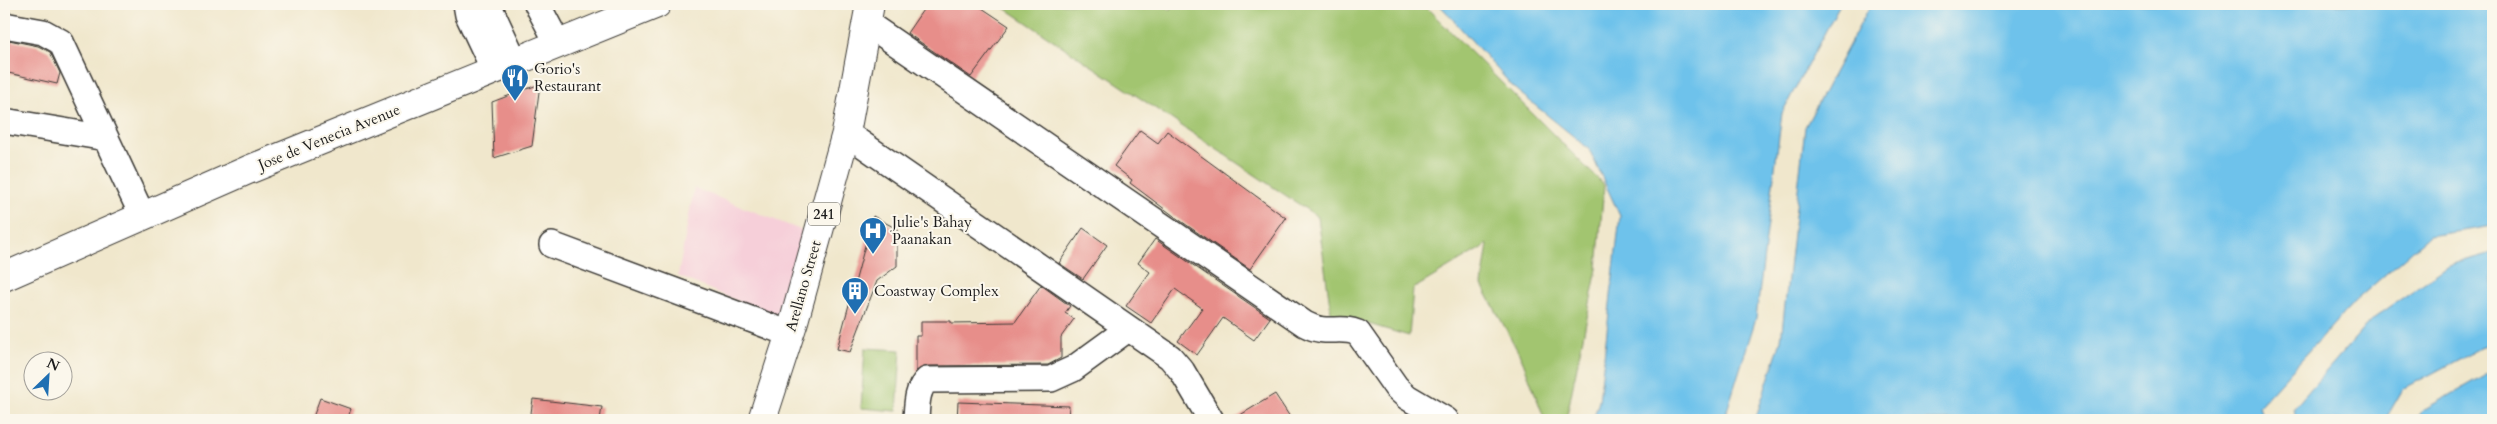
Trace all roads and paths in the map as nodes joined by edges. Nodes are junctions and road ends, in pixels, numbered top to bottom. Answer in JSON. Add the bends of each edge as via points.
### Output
{"nodes":[{"id":1,"x":466,"y":4,"type":"edge"},
{"id":2,"x":488,"y":4,"type":"edge"},
{"id":3,"x":537,"y":4,"type":"edge"},
{"id":4,"x":657,"y":4,"type":"edge"},
{"id":5,"x":869,"y":14,"type":"edge"},
{"id":6,"x":4,"y":25,"type":"edge"},
{"id":7,"x":558,"y":44,"type":"junction"},
{"id":8,"x":504,"y":66,"type":"junction"},
{"id":9,"x":4,"y":121,"type":"edge"},
{"id":10,"x":846,"y":132,"type":"junction"},
{"id":11,"x":106,"y":138,"type":"junction"},
{"id":12,"x":142,"y":215,"type":"junction"},
{"id":13,"x":552,"y":246,"type":"dead end"},
{"id":14,"x":4,"y":277,"type":"edge"},
{"id":15,"x":1128,"y":329,"type":"junction"},
{"id":16,"x":790,"y":334,"type":"junction"},
{"id":17,"x":1441,"y":419,"type":"edge"},
{"id":18,"x":765,"y":420,"type":"edge"},
{"id":19,"x":916,"y":420,"type":"edge"},
{"id":20,"x":1211,"y":420,"type":"edge"}],
"edges":[{"from":1,"to":8,"type":"street","via":[[468,14]]},
{"from":2,"to":8,"type":"street"},
{"from":3,"to":7,"type":"street"},
{"from":4,"to":7,"type":"highway","name":"Jose de Venecia Avenue"},
{"from":5,"to":10,"type":"highway","name":"Arellano Street","number":"241"},
{"from":5,"to":17,"type":"street","via":[[1305,324],[1318,331],[1350,329],[1358,333],[1396,387]]},
{"from":6,"to":11,"type":"street","via":[[42,32],[61,42]]},
{"from":7,"to":8,"type":"highway","name":"Jose de Venecia Avenue"},
{"from":8,"to":12,"type":"highway","name":"Jose de Venecia Avenue"},
{"from":9,"to":11,"type":"street"},
{"from":10,"to":15,"type":"street"},
{"from":10,"to":16,"type":"highway","name":"Arellano Street","number":"241"},
{"from":11,"to":12,"type":"street"},
{"from":12,"to":14,"type":"highway","name":"Jose de Venecia Avenue"},
{"from":13,"to":16,"type":"street"},
{"from":15,"to":19,"type":"street","via":[[1073,369],[1051,379],[927,380],[919,393]]},
{"from":15,"to":20,"type":"street","via":[[1170,357]]},
{"from":16,"to":18,"type":"highway","name":"Arellano Street","number":"241"}]}
